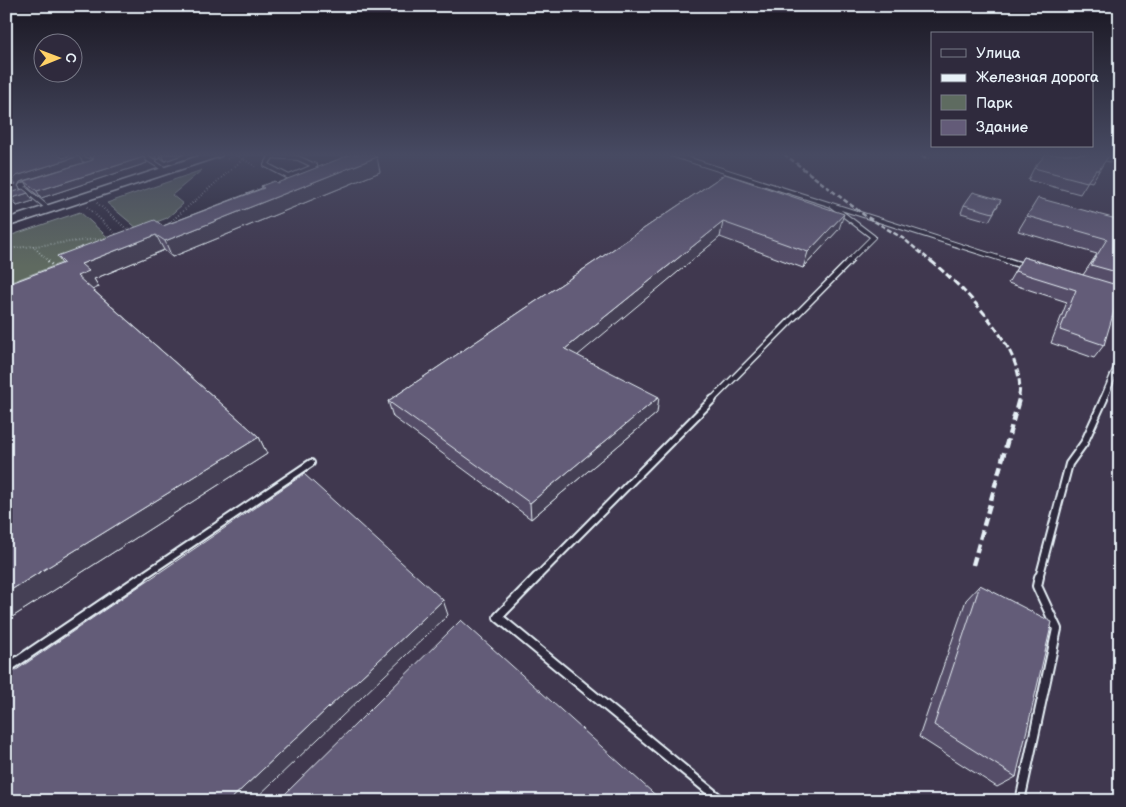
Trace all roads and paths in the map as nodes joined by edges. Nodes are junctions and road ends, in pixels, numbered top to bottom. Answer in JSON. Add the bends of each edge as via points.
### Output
{"nodes":[{"id":1,"x":28,"y":192,"type":"joint"},
{"id":2,"x":101,"y":192,"type":"edge"},
{"id":3,"x":207,"y":192,"type":"edge"},
{"id":4,"x":789,"y":192,"type":"edge"},
{"id":5,"x":21,"y":195,"type":"edge"},
{"id":6,"x":97,"y":203,"type":"dead end"},
{"id":7,"x":831,"y":205,"type":"junction"},
{"id":8,"x":86,"y":206,"type":"dead end"},
{"id":9,"x":49,"y":209,"type":"junction"},
{"id":10,"x":6,"y":223,"type":"edge"},
{"id":11,"x":162,"y":228,"type":"edge"},
{"id":12,"x":131,"y":232,"type":"edge"},
{"id":13,"x":33,"y":246,"type":"junction"},
{"id":14,"x":6,"y":249,"type":"edge"},
{"id":15,"x":1034,"y":270,"type":"edge"},
{"id":16,"x":62,"y":274,"type":"edge"},
{"id":17,"x":1120,"y":360,"type":"edge"},
{"id":18,"x":311,"y":463,"type":"dead end"},
{"id":19,"x":6,"y":669,"type":"edge"},
{"id":20,"x":722,"y":801,"type":"edge"},
{"id":21,"x":1020,"y":801,"type":"edge"}],
"edges":[{"from":1,"to":5,"type":"lane"},
{"from":1,"to":9,"type":"lane"},
{"from":2,"to":9,"type":"main road"},
{"from":3,"to":11,"type":"path"},
{"from":4,"to":7,"type":"lane"},
{"from":6,"to":12,"type":"path"},
{"from":7,"to":15,"type":"lane"},
{"from":7,"to":20,"type":"lane","via":[[873,237],[498,617]]},
{"from":8,"to":13,"type":"path","via":[[119,237]]},
{"from":9,"to":10,"type":"main road"},
{"from":13,"to":14,"type":"path"},
{"from":13,"to":16,"type":"path"},
{"from":17,"to":21,"type":"lane","via":[[1084,443],[1069,464],[1037,586],[1057,629]]},
{"from":18,"to":19,"type":"lane"}]}
